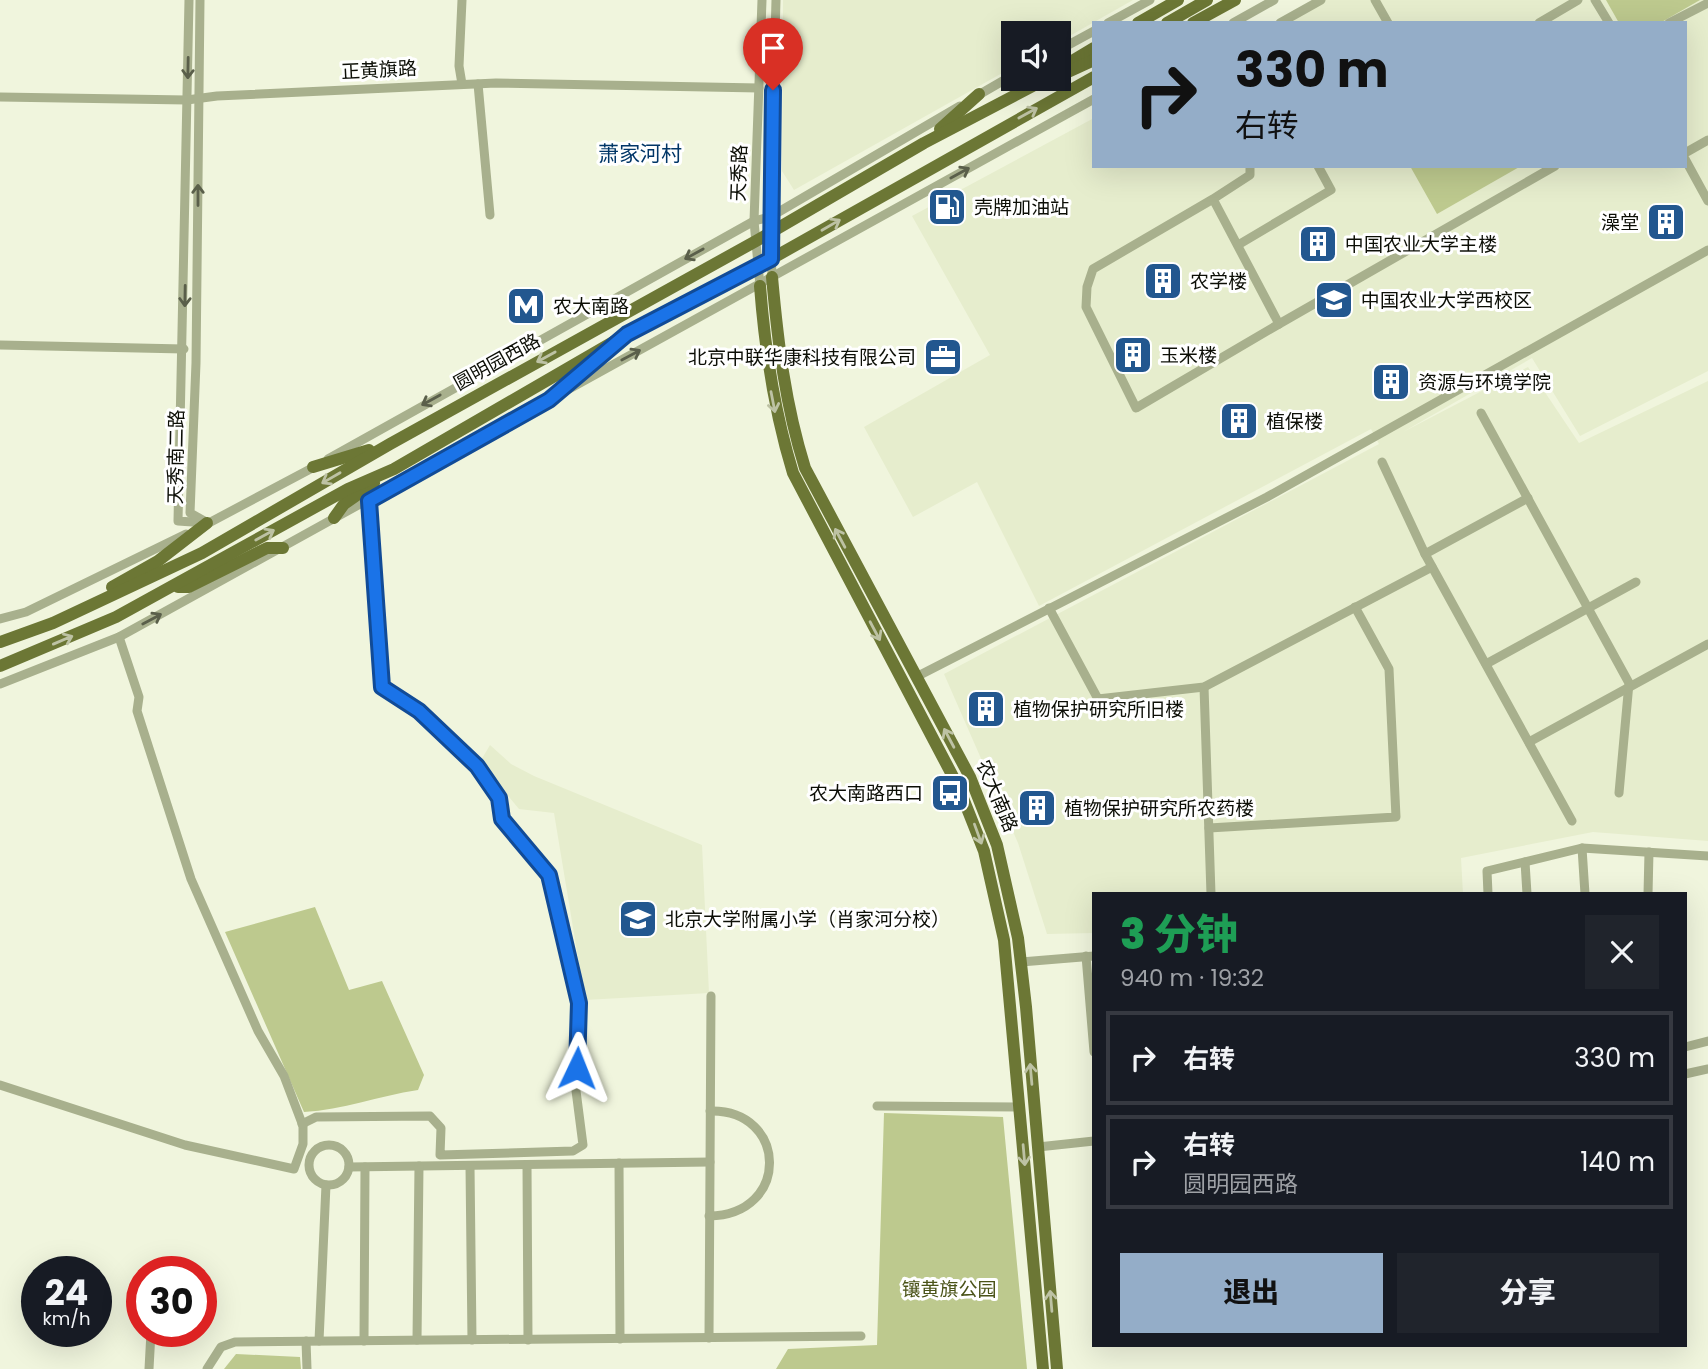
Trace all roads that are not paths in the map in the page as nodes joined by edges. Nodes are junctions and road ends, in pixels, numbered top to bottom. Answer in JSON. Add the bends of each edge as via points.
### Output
{"nodes":[{"id":1,"x":189,"y":0,"type":"edge"},
{"id":2,"x":200,"y":0,"type":"edge"},
{"id":3,"x":462,"y":0,"type":"edge"},
{"id":4,"x":762,"y":0,"type":"edge"},
{"id":5,"x":776,"y":0,"type":"edge"},
{"id":6,"x":1150,"y":0,"type":"edge"},
{"id":7,"x":1178,"y":0,"type":"edge"},
{"id":8,"x":1207,"y":0,"type":"edge"},
{"id":9,"x":1235,"y":0,"type":"edge"},
{"id":10,"x":1274,"y":0,"type":"edge"},
{"id":11,"x":1321,"y":0,"type":"edge"},
{"id":12,"x":1375,"y":0,"type":"edge"},
{"id":13,"x":1578,"y":0,"type":"edge"},
{"id":14,"x":1595,"y":0,"type":"edge"},
{"id":15,"x":1708,"y":3,"type":"edge"},
{"id":16,"x":1112,"y":21,"type":"edge"},
{"id":17,"x":1141,"y":21,"type":"edge"},
{"id":18,"x":1170,"y":21,"type":"edge"},
{"id":19,"x":1197,"y":21,"type":"edge"},
{"id":20,"x":1237,"y":21,"type":"edge"},
{"id":21,"x":1284,"y":21,"type":"edge"},
{"id":22,"x":1387,"y":21,"type":"edge"},
{"id":23,"x":1542,"y":21,"type":"edge"},
{"id":24,"x":1608,"y":21,"type":"edge"},
{"id":25,"x":1673,"y":21,"type":"edge"},
{"id":26,"x":1092,"y":32,"type":"edge"},
{"id":27,"x":1071,"y":43,"type":"edge"},
{"id":28,"x":1092,"y":49,"type":"edge"},
{"id":29,"x":1092,"y":61,"type":"edge"},
{"id":30,"x":1071,"y":62,"type":"edge"},
{"id":31,"x":1071,"y":71,"type":"edge"},
{"id":32,"x":1092,"y":78,"type":"edge"},
{"id":33,"x":1001,"y":82,"type":"edge"},
{"id":34,"x":478,"y":83,"type":"junction"},
{"id":35,"x":462,"y":84,"type":"junction"},
{"id":36,"x":759,"y":88,"type":"junction"},
{"id":37,"x":1023,"y":91,"type":"edge"},
{"id":38,"x":979,"y":94,"type":"junction"},
{"id":39,"x":0,"y":97,"type":"edge"},
{"id":40,"x":199,"y":99,"type":"junction"},
{"id":41,"x":187,"y":100,"type":"junction"},
{"id":42,"x":1092,"y":100,"type":"edge"},
{"id":43,"x":1708,"y":140,"type":"edge"},
{"id":44,"x":924,"y":143,"type":"junction"},
{"id":45,"x":1687,"y":152,"type":"edge"},
{"id":46,"x":1687,"y":163,"type":"edge"},
{"id":47,"x":1250,"y":168,"type":"edge"},
{"id":48,"x":1319,"y":168,"type":"edge"},
{"id":49,"x":1552,"y":168,"type":"edge"},
{"id":50,"x":1213,"y":199,"type":"junction"},
{"id":51,"x":1708,"y":201,"type":"edge"},
{"id":52,"x":490,"y":215,"type":"dead end"},
{"id":53,"x":770,"y":217,"type":"junction"},
{"id":54,"x":754,"y":221,"type":"junction"},
{"id":55,"x":770,"y":233,"type":"junction"},
{"id":56,"x":756,"y":242,"type":"junction"},
{"id":57,"x":1238,"y":245,"type":"junction"},
{"id":58,"x":1708,"y":250,"type":"edge"},
{"id":59,"x":771,"y":259,"type":"junction"},
{"id":60,"x":758,"y":267,"type":"junction"},
{"id":61,"x":772,"y":277,"type":"junction"},
{"id":62,"x":760,"y":286,"type":"junction"},
{"id":63,"x":1279,"y":324,"type":"junction"},
{"id":64,"x":627,"y":334,"type":"junction"},
{"id":65,"x":0,"y":345,"type":"edge"},
{"id":66,"x":184,"y":349,"type":"junction"},
{"id":67,"x":549,"y":400,"type":"junction"},
{"id":68,"x":1480,"y":413,"type":"dead end"},
{"id":69,"x":390,"y":444,"type":"junction"},
{"id":70,"x":1382,"y":462,"type":"dead end"},
{"id":71,"x":313,"y":467,"type":"junction"},
{"id":72,"x":394,"y":469,"type":"junction"},
{"id":73,"x":1528,"y":498,"type":"junction"},
{"id":74,"x":369,"y":501,"type":"junction"},
{"id":75,"x":334,"y":518,"type":"junction"},
{"id":76,"x":207,"y":523,"type":"junction"},
{"id":77,"x":283,"y":548,"type":"junction"},
{"id":78,"x":1425,"y":554,"type":"junction"},
{"id":79,"x":1432,"y":567,"type":"junction"},
{"id":80,"x":1636,"y":582,"type":"dead end"},
{"id":81,"x":171,"y":587,"type":"junction"},
{"id":82,"x":1355,"y":607,"type":"junction"},
{"id":83,"x":1049,"y":608,"type":"junction"},
{"id":84,"x":1588,"y":608,"type":"junction"},
{"id":85,"x":0,"y":619,"type":"edge"},
{"id":86,"x":53,"y":622,"type":"junction"},
{"id":87,"x":119,"y":637,"type":"junction"},
{"id":88,"x":0,"y":642,"type":"edge"},
{"id":89,"x":1708,"y":644,"type":"edge"},
{"id":90,"x":1486,"y":664,"type":"junction"},
{"id":91,"x":0,"y":666,"type":"edge"},
{"id":92,"x":916,"y":677,"type":"junction"},
{"id":93,"x":0,"y":684,"type":"edge"},
{"id":94,"x":1204,"y":687,"type":"junction"},
{"id":95,"x":1629,"y":688,"type":"junction"},
{"id":96,"x":1529,"y":742,"type":"junction"},
{"id":97,"x":1619,"y":793,"type":"dead end"},
{"id":98,"x":1572,"y":821,"type":"dead end"},
{"id":99,"x":1209,"y":828,"type":"junction"},
{"id":100,"x":1582,"y":848,"type":"junction"},
{"id":101,"x":1649,"y":852,"type":"junction"},
{"id":102,"x":1708,"y":856,"type":"edge"},
{"id":103,"x":1525,"y":862,"type":"junction"},
{"id":104,"x":1211,"y":892,"type":"edge"},
{"id":105,"x":1488,"y":892,"type":"edge"},
{"id":106,"x":1527,"y":892,"type":"edge"},
{"id":107,"x":1585,"y":892,"type":"edge"},
{"id":108,"x":1648,"y":892,"type":"edge"},
{"id":109,"x":1090,"y":956,"type":"edge"},
{"id":110,"x":1021,"y":962,"type":"junction"},
{"id":111,"x":711,"y":996,"type":"dead end"},
{"id":112,"x":1092,"y":1004,"type":"edge"},
{"id":113,"x":1708,"y":1041,"type":"edge"},
{"id":114,"x":1687,"y":1046,"type":"edge"},
{"id":115,"x":1708,"y":1069,"type":"edge"},
{"id":116,"x":1687,"y":1073,"type":"edge"},
{"id":117,"x":0,"y":1085,"type":"edge"},
{"id":118,"x":877,"y":1106,"type":"dead end"},
{"id":119,"x":1020,"y":1107,"type":"junction"},
{"id":120,"x":710,"y":1111,"type":"junction"},
{"id":121,"x":302,"y":1124,"type":"junction"},
{"id":122,"x":1092,"y":1141,"type":"edge"},
{"id":123,"x":1038,"y":1147,"type":"junction"},
{"id":124,"x":710,"y":1162,"type":"junction"},
{"id":125,"x":619,"y":1163,"type":"junction"},
{"id":126,"x":527,"y":1165,"type":"junction"},
{"id":127,"x":419,"y":1166,"type":"junction"},
{"id":128,"x":470,"y":1166,"type":"junction"},
{"id":129,"x":349,"y":1167,"type":"junction"},
{"id":130,"x":365,"y":1167,"type":"junction"},
{"id":131,"x":309,"y":1168,"type":"junction"},
{"id":132,"x":294,"y":1169,"type":"junction"},
{"id":133,"x":326,"y":1185,"type":"junction"},
{"id":134,"x":709,"y":1216,"type":"junction"},
{"id":135,"x":861,"y":1336,"type":"dead end"},
{"id":136,"x":709,"y":1338,"type":"junction"},
{"id":137,"x":620,"y":1339,"type":"junction"},
{"id":138,"x":363,"y":1340,"type":"junction"},
{"id":139,"x":417,"y":1340,"type":"junction"},
{"id":140,"x":471,"y":1340,"type":"junction"},
{"id":141,"x":528,"y":1340,"type":"junction"},
{"id":142,"x":306,"y":1341,"type":"junction"},
{"id":143,"x":319,"y":1341,"type":"junction"},
{"id":144,"x":150,"y":1347,"type":"edge"},
{"id":145,"x":149,"y":1369,"type":"edge"},
{"id":146,"x":207,"y":1369,"type":"edge"},
{"id":147,"x":307,"y":1369,"type":"edge"},
{"id":148,"x":1043,"y":1369,"type":"edge"},
{"id":149,"x":1057,"y":1369,"type":"edge"}],
"edges":[{"from":1,"to":41,"type":"street","name":"天秀南二路","one_way":true},
{"from":2,"to":40,"type":"street","name":"天秀南二路"},
{"from":3,"to":35,"type":"street"},
{"from":4,"to":36,"type":"street","name":"天秀路"},
{"from":5,"to":53,"type":"street","name":"天秀路"},
{"from":6,"to":16,"type":"street"},
{"from":7,"to":17,"type":"main road"},
{"from":8,"to":18,"type":"main road"},
{"from":9,"to":19,"type":"main road"},
{"from":10,"to":20,"type":"street"},
{"from":11,"to":21,"type":"street"},
{"from":12,"to":22,"type":"street"},
{"from":13,"to":23,"type":"street"},
{"from":14,"to":24,"type":"street"},
{"from":15,"to":25,"type":"street"},
{"from":26,"to":27,"type":"street"},
{"from":28,"to":30,"type":"main road"},
{"from":29,"to":31,"type":"main road"},
{"from":59,"to":32,"type":"main road","one_way":true},
{"from":33,"to":38,"type":"street"},
{"from":34,"to":35,"type":"street","name":"正黄旗路"},
{"from":34,"to":36,"type":"street","name":"正黄旗路"},
{"from":34,"to":52,"type":"street"},
{"from":35,"to":40,"type":"street","name":"正黄旗路"},
{"from":36,"to":54,"type":"street","name":"天秀路"},
{"from":37,"to":44,"type":"main road","name":"圆明园西路"},
{"from":38,"to":44,"type":"main road"},
{"from":38,"to":53,"type":"street"},
{"from":39,"to":41,"type":"street","name":"正黄旗路"},
{"from":40,"to":41,"type":"street","name":"正黄旗路"},
{"from":76,"to":40,"type":"street","name":"天秀南二路","one_way":true,"via":[[190,513]]},
{"from":41,"to":66,"type":"street","name":"天秀南二路","one_way":true},
{"from":61,"to":42,"type":"street","one_way":true},
{"from":43,"to":45,"type":"street"},
{"from":44,"to":55,"type":"main road","name":"圆明园西路"},
{"from":46,"to":51,"type":"street"},
{"from":47,"to":50,"type":"street","via":[[1250,175]]},
{"from":48,"to":57,"type":"street","via":[[1331,190]]},
{"from":49,"to":63,"type":"street"},
{"from":50,"to":57,"type":"street"},
{"from":50,"to":63,"type":"street","via":[[1093,270],[1090,278],[1086,307],[1136,408]]},
{"from":53,"to":54,"type":"street","name":"圆明园西路"},
{"from":53,"to":55,"type":"street","name":"天秀路"},
{"from":54,"to":56,"type":"street","name":"天秀路"},
{"from":54,"to":71,"type":"street","name":"圆明园西路","one_way":true},
{"from":55,"to":56,"type":"main road","name":"圆明园西路"},
{"from":55,"to":59,"type":"street","name":"天秀路"},
{"from":56,"to":60,"type":"street","name":"天秀路"},
{"from":56,"to":69,"type":"main road","name":"圆明园西路","one_way":true},
{"from":57,"to":63,"type":"street"},
{"from":58,"to":83,"type":"street","via":[[1267,496]]},
{"from":59,"to":60,"type":"main road","name":"圆明园西路"},
{"from":59,"to":61,"type":"street","name":"天秀路"},
{"from":60,"to":62,"type":"street","name":"天秀路"},
{"from":60,"to":64,"type":"main road","name":"圆明园西路"},
{"from":61,"to":62,"type":"street"},
{"from":92,"to":61,"type":"main road","name":"农大南路","one_way":true,"via":[[805,468],[780,369]]},
{"from":67,"to":62,"type":"street","one_way":true},
{"from":62,"to":119,"type":"main road","name":"农大南路","one_way":true,"via":[[767,370],[793,473],[959,788],[984,851],[1004,940]]},
{"from":64,"to":67,"type":"main road"},
{"from":64,"to":72,"type":"main road","name":"圆明园西路"},
{"from":65,"to":66,"type":"street"},
{"from":66,"to":76,"type":"street","name":"天秀南二路","via":[[178,521]]},
{"from":67,"to":74,"type":"street"},
{"from":68,"to":73,"type":"street"},
{"from":69,"to":71,"type":"main road"},
{"from":69,"to":86,"type":"main road","name":"圆明园西路","one_way":true,"via":[[202,553]]},
{"from":70,"to":78,"type":"street"},
{"from":71,"to":76,"type":"street","name":"圆明园西路"},
{"from":72,"to":75,"type":"main road","via":[[344,505]]},
{"from":81,"to":72,"type":"main road","name":"圆明园西路","one_way":true,"via":[[348,489]]},
{"from":73,"to":78,"type":"street"},
{"from":73,"to":84,"type":"street"},
{"from":74,"to":75,"type":"street"},
{"from":74,"to":121,"type":"street","via":[[382,687],[419,711],[477,766],[499,798],[502,819],[549,875],[579,1003],[575,1083],[583,1145],[573,1152],[440,1155],[441,1128],[430,1116],[316,1117]]},
{"from":75,"to":77,"type":"street"},
{"from":76,"to":85,"type":"street","name":"圆明园西路","via":[[96,580]]},
{"from":76,"to":86,"type":"main road","via":[[158,561]]},
{"from":77,"to":81,"type":"main road","via":[[267,548],[189,587]]},
{"from":87,"to":77,"type":"street","one_way":true},
{"from":78,"to":79,"type":"street"},
{"from":79,"to":82,"type":"street"},
{"from":79,"to":90,"type":"street"},
{"from":80,"to":84,"type":"street"},
{"from":91,"to":81,"type":"main road","name":"圆明园西路","one_way":true,"via":[[116,617]]},
{"from":82,"to":94,"type":"street"},
{"from":82,"to":99,"type":"street","via":[[1389,669],[1396,817]]},
{"from":83,"to":92,"type":"street"},
{"from":83,"to":94,"type":"street","via":[[1098,699]]},
{"from":84,"to":90,"type":"street"},
{"from":84,"to":95,"type":"street"},
{"from":86,"to":88,"type":"main road","name":"圆明园西路"},
{"from":87,"to":93,"type":"street"},
{"from":87,"to":121,"type":"street","via":[[139,697],[137,711],[191,879]]},
{"from":89,"to":95,"type":"street"},
{"from":90,"to":96,"type":"street"},
{"from":110,"to":92,"type":"main road","name":"农大南路","one_way":true,"via":[[1007,882],[985,813]]},
{"from":94,"to":99,"type":"street"},
{"from":95,"to":96,"type":"street"},
{"from":95,"to":97,"type":"street"},
{"from":96,"to":98,"type":"street"},
{"from":99,"to":104,"type":"street"},
{"from":100,"to":101,"type":"street"},
{"from":100,"to":103,"type":"street"},
{"from":100,"to":107,"type":"street"},
{"from":101,"to":102,"type":"street"},
{"from":101,"to":108,"type":"street"},
{"from":103,"to":105,"type":"street","via":[[1487,871]]},
{"from":103,"to":106,"type":"street"},
{"from":109,"to":110,"type":"street"},
{"from":109,"to":112,"type":"street"},
{"from":123,"to":110,"type":"main road","name":"农大南路","one_way":true},
{"from":111,"to":120,"type":"street"},
{"from":113,"to":114,"type":"street"},
{"from":115,"to":116,"type":"street"},
{"from":117,"to":132,"type":"street","via":[[185,1145]]},
{"from":118,"to":119,"type":"street"},
{"from":119,"to":148,"type":"main road","name":"农大南路","one_way":true},
{"from":120,"to":124,"type":"street"},
{"from":120,"to":134,"type":"street","via":[[748,1121],[760,1132],[770,1164],[763,1188],[747,1208],[732,1215]]},
{"from":121,"to":132,"type":"street","via":[[303,1143]]},
{"from":122,"to":123,"type":"street"},
{"from":149,"to":123,"type":"main road","name":"农大南路","one_way":true},
{"from":124,"to":125,"type":"street"},
{"from":124,"to":134,"type":"street"},
{"from":125,"to":126,"type":"street"},
{"from":125,"to":137,"type":"street"},
{"from":126,"to":128,"type":"street"},
{"from":126,"to":141,"type":"street"},
{"from":127,"to":128,"type":"street"},
{"from":127,"to":130,"type":"street"},
{"from":127,"to":139,"type":"street"},
{"from":128,"to":140,"type":"street"},
{"from":129,"to":130,"type":"street"},
{"from":129,"to":131,"type":"street","via":[[343,1150],[330,1145],[312,1154]]},
{"from":129,"to":133,"type":"street","via":[[344,1179]]},
{"from":130,"to":138,"type":"street"},
{"from":131,"to":132,"type":"street"},
{"from":131,"to":133,"type":"street","via":[[315,1180]]},
{"from":133,"to":143,"type":"street"},
{"from":134,"to":136,"type":"street"},
{"from":135,"to":136,"type":"street"},
{"from":136,"to":137,"type":"street"},
{"from":137,"to":141,"type":"street"},
{"from":138,"to":139,"type":"street"},
{"from":138,"to":143,"type":"street"},
{"from":139,"to":140,"type":"street"},
{"from":140,"to":141,"type":"street"},
{"from":142,"to":143,"type":"street"},
{"from":142,"to":146,"type":"street","via":[[235,1342],[221,1347]]},
{"from":142,"to":147,"type":"street"},
{"from":144,"to":145,"type":"street"}]}
